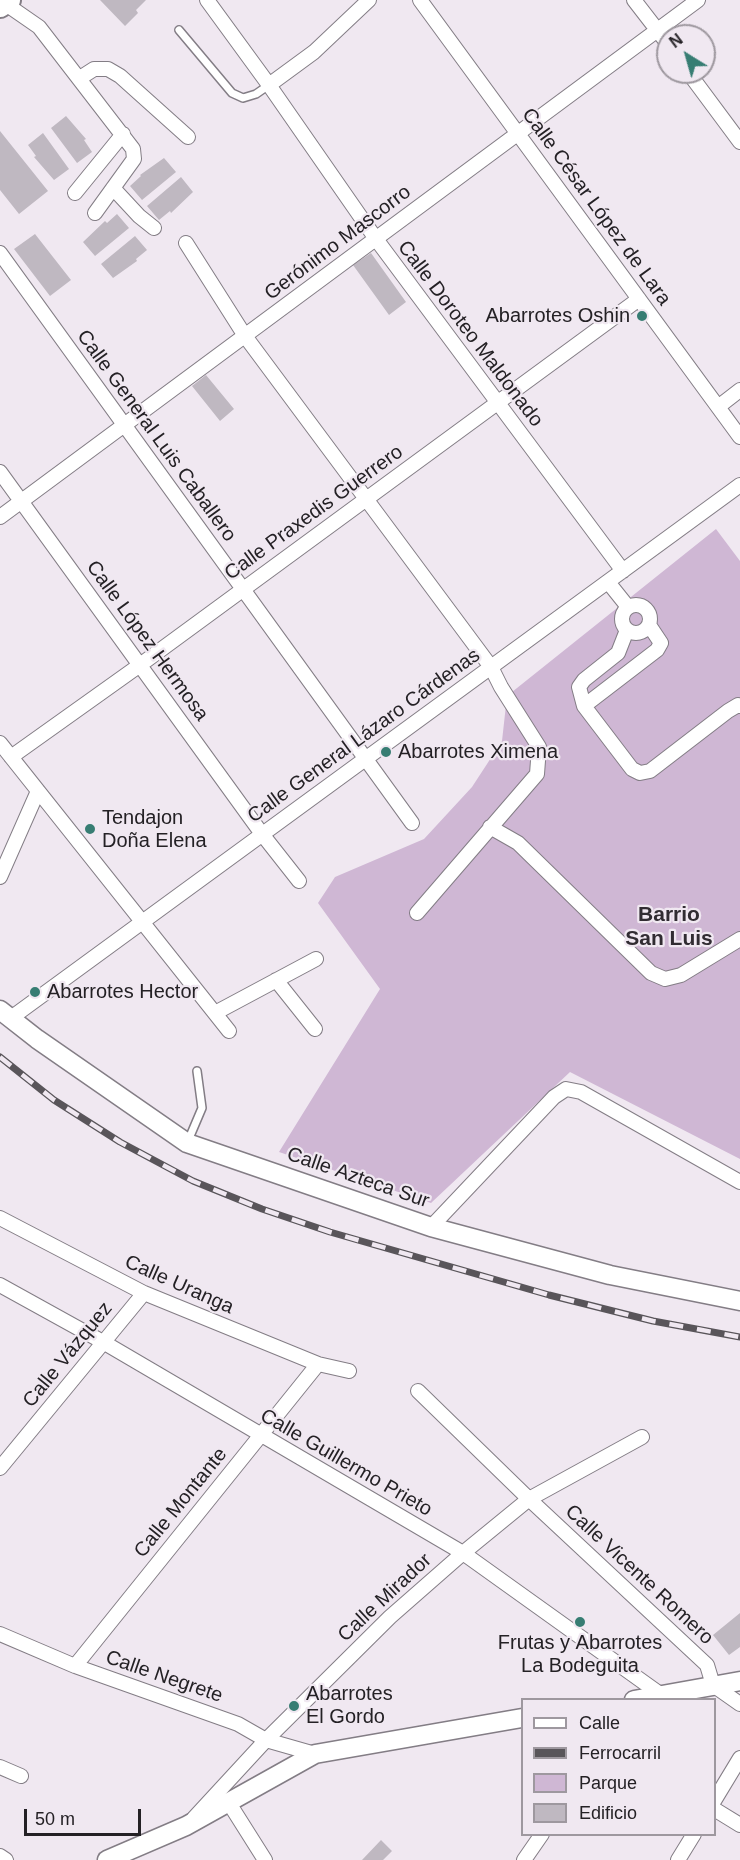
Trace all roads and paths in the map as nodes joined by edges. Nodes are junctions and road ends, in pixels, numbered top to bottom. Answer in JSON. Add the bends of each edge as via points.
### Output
{"nodes":[{"id":1,"x":207,"y":0,"type":"edge"},
{"id":2,"x":369,"y":0,"type":"edge"},
{"id":3,"x":420,"y":0,"type":"edge"},
{"id":4,"x":634,"y":0,"type":"edge"},
{"id":5,"x":698,"y":0,"type":"edge"},
{"id":6,"x":3,"y":3,"type":"edge"},
{"id":7,"x":666,"y":24,"type":"edge"},
{"id":8,"x":656,"y":28,"type":"edge"},
{"id":9,"x":179,"y":30,"type":"dead end"},
{"id":10,"x":656,"y":31,"type":"edge"},
{"id":11,"x":80,"y":78,"type":"junction"},
{"id":12,"x":697,"y":84,"type":"edge"},
{"id":13,"x":269,"y":85,"type":"junction"},
{"id":14,"x":519,"y":133,"type":"junction"},
{"id":15,"x":123,"y":134,"type":"junction"},
{"id":16,"x":188,"y":137,"type":"dead end"},
{"id":17,"x":740,"y":142,"type":"edge"},
{"id":18,"x":113,"y":188,"type":"junction"},
{"id":19,"x":75,"y":193,"type":"dead end"},
{"id":20,"x":94,"y":213,"type":"dead end"},
{"id":21,"x":154,"y":228,"type":"dead end"},
{"id":22,"x":376,"y":239,"type":"junction"},
{"id":23,"x":186,"y":243,"type":"dead end"},
{"id":24,"x":0,"y":253,"type":"edge"},
{"id":25,"x":639,"y":298,"type":"junction"},
{"id":26,"x":245,"y":336,"type":"junction"},
{"id":27,"x":740,"y":390,"type":"edge"},
{"id":28,"x":497,"y":404,"type":"junction"},
{"id":29,"x":718,"y":407,"type":"junction"},
{"id":30,"x":124,"y":425,"type":"junction"},
{"id":31,"x":740,"y":437,"type":"edge"},
{"id":32,"x":0,"y":472,"type":"edge"},
{"id":33,"x":740,"y":485,"type":"edge"},
{"id":34,"x":365,"y":498,"type":"junction"},
{"id":35,"x":22,"y":501,"type":"junction"},
{"id":36,"x":0,"y":517,"type":"edge"},
{"id":37,"x":623,"y":571,"type":"junction"},
{"id":38,"x":608,"y":582,"type":"junction"},
{"id":39,"x":243,"y":588,"type":"junction"},
{"id":40,"x":628,"y":608,"type":"junction"},
{"id":41,"x":649,"y":624,"type":"junction"},
{"id":42,"x":627,"y":630,"type":"junction"},
{"id":43,"x":140,"y":665,"type":"junction"},
{"id":44,"x":491,"y":667,"type":"junction"},
{"id":45,"x":584,"y":706,"type":"junction"},
{"id":46,"x":740,"y":706,"type":"edge"},
{"id":47,"x":0,"y":743,"type":"edge"},
{"id":48,"x":11,"y":757,"type":"junction"},
{"id":49,"x":366,"y":758,"type":"junction"},
{"id":50,"x":38,"y":791,"type":"junction"},
{"id":51,"x":412,"y":823,"type":"dead end"},
{"id":52,"x":490,"y":827,"type":"junction"},
{"id":53,"x":262,"y":834,"type":"junction"},
{"id":54,"x":0,"y":878,"type":"edge"},
{"id":55,"x":299,"y":881,"type":"dead end"},
{"id":56,"x":417,"y":913,"type":"dead end"},
{"id":57,"x":143,"y":921,"type":"junction"},
{"id":58,"x":740,"y":939,"type":"edge"},
{"id":59,"x":316,"y":959,"type":"dead end"},
{"id":60,"x":276,"y":980,"type":"junction"},
{"id":61,"x":215,"y":1013,"type":"junction"},
{"id":62,"x":6,"y":1014,"type":"edge"},
{"id":63,"x":315,"y":1029,"type":"dead end"},
{"id":64,"x":229,"y":1031,"type":"dead end"},
{"id":65,"x":197,"y":1071,"type":"dead end"},
{"id":66,"x":187,"y":1143,"type":"junction"},
{"id":67,"x":740,"y":1182,"type":"edge"},
{"id":68,"x":0,"y":1218,"type":"edge"},
{"id":69,"x":431,"y":1227,"type":"junction"},
{"id":70,"x":0,"y":1285,"type":"edge"},
{"id":71,"x":144,"y":1293,"type":"junction"},
{"id":72,"x":740,"y":1301,"type":"edge"},
{"id":73,"x":103,"y":1342,"type":"junction"},
{"id":74,"x":318,"y":1364,"type":"junction"},
{"id":75,"x":350,"y":1371,"type":"dead end"},
{"id":76,"x":418,"y":1391,"type":"dead end"},
{"id":77,"x":261,"y":1436,"type":"junction"},
{"id":78,"x":642,"y":1437,"type":"dead end"},
{"id":79,"x":0,"y":1468,"type":"edge"},
{"id":80,"x":529,"y":1499,"type":"junction"},
{"id":81,"x":463,"y":1553,"type":"junction"},
{"id":82,"x":0,"y":1634,"type":"edge"},
{"id":83,"x":75,"y":1666,"type":"junction"},
{"id":84,"x":740,"y":1682,"type":"edge"},
{"id":85,"x":713,"y":1685,"type":"junction"},
{"id":86,"x":660,"y":1694,"type":"junction"},
{"id":87,"x":642,"y":1698,"type":"edge"},
{"id":88,"x":740,"y":1704,"type":"edge"},
{"id":89,"x":521,"y":1718,"type":"edge"},
{"id":90,"x":266,"y":1740,"type":"junction"},
{"id":91,"x":315,"y":1754,"type":"junction"},
{"id":92,"x":740,"y":1758,"type":"edge"},
{"id":93,"x":0,"y":1767,"type":"edge"},
{"id":94,"x":21,"y":1776,"type":"dead end"},
{"id":95,"x":716,"y":1798,"type":"edge"},
{"id":96,"x":229,"y":1803,"type":"junction"},
{"id":97,"x":716,"y":1810,"type":"edge"},
{"id":98,"x":740,"y":1825,"type":"edge"},
{"id":99,"x":186,"y":1826,"type":"junction"},
{"id":100,"x":541,"y":1836,"type":"edge"},
{"id":101,"x":693,"y":1836,"type":"edge"},
{"id":102,"x":0,"y":1856,"type":"edge"},
{"id":103,"x":6,"y":1860,"type":"edge"},
{"id":104,"x":107,"y":1860,"type":"edge"},
{"id":105,"x":265,"y":1860,"type":"edge"},
{"id":106,"x":524,"y":1860,"type":"edge"},
{"id":107,"x":678,"y":1860,"type":"edge"}],
"edges":[{"from":1,"to":13,"type":"street","name":"Calle Doroteo Maldonado"},
{"from":2,"to":13,"type":"street","via":[[314,52]]},
{"from":3,"to":14,"type":"street","name":"Calle César López de Lara"},
{"from":4,"to":8,"type":"street"},
{"from":5,"to":7,"type":"street","name":"Gerónimo Mascorro"},
{"from":6,"to":11,"type":"street","via":[[39,27]]},
{"from":9,"to":13,"type":"lane","via":[[232,93],[243,98]]},
{"from":10,"to":14,"type":"street","name":"Gerónimo Mascorro"},
{"from":11,"to":15,"type":"street"},
{"from":11,"to":16,"type":"street","via":[[94,69],[108,69]]},
{"from":12,"to":17,"type":"street"},
{"from":13,"to":22,"type":"street","name":"Calle Doroteo Maldonado"},
{"from":14,"to":22,"type":"street","name":"Gerónimo Mascorro"},
{"from":14,"to":25,"type":"street","name":"Calle César López de Lara"},
{"from":15,"to":18,"type":"street","via":[[135,154]]},
{"from":15,"to":19,"type":"street"},
{"from":18,"to":20,"type":"street"},
{"from":18,"to":21,"type":"street"},
{"from":22,"to":26,"type":"street","name":"Gerónimo Mascorro"},
{"from":22,"to":28,"type":"street","name":"Calle Doroteo Maldonado"},
{"from":23,"to":26,"type":"street"},
{"from":24,"to":30,"type":"street","name":"Calle General Luis Caballero"},
{"from":25,"to":28,"type":"street","name":"Calle Praxedis Guerrero"},
{"from":25,"to":29,"type":"street","name":"Calle César López de Lara"},
{"from":26,"to":30,"type":"street","name":"Gerónimo Mascorro"},
{"from":26,"to":34,"type":"street"},
{"from":27,"to":29,"type":"street"},
{"from":28,"to":34,"type":"street","name":"Calle Praxedis Guerrero"},
{"from":28,"to":37,"type":"street","name":"Calle Doroteo Maldonado"},
{"from":29,"to":31,"type":"street","name":"Calle César López de Lara"},
{"from":30,"to":35,"type":"street","name":"Gerónimo Mascorro"},
{"from":30,"to":39,"type":"street","name":"Calle General Luis Caballero"},
{"from":32,"to":35,"type":"street","name":"Calle López Hermosa"},
{"from":33,"to":37,"type":"street","name":"Calle General Lázaro Cárdenas"},
{"from":34,"to":39,"type":"street","name":"Calle Praxedis Guerrero"},
{"from":34,"to":44,"type":"street"},
{"from":35,"to":36,"type":"street","name":"Gerónimo Mascorro"},
{"from":35,"to":43,"type":"street","name":"Calle López Hermosa"},
{"from":37,"to":38,"type":"street","name":"Calle General Lázaro Cárdenas"},
{"from":38,"to":40,"type":"street"},
{"from":38,"to":44,"type":"street","name":"Calle General Lázaro Cárdenas"},
{"from":39,"to":43,"type":"street","name":"Calle Praxedis Guerrero"},
{"from":39,"to":49,"type":"street","name":"Calle General Luis Caballero"},
{"from":40,"to":41,"type":"street","via":[[636,605],[645,609]]},
{"from":40,"to":42,"type":"street","via":[[622,614]]},
{"from":41,"to":42,"type":"street","via":[[635,634]]},
{"from":41,"to":45,"type":"street","via":[[661,643],[657,650]]},
{"from":42,"to":45,"type":"street","via":[[618,653],[579,687]]},
{"from":43,"to":48,"type":"street","name":"Calle Praxedis Guerrero"},
{"from":43,"to":53,"type":"street","name":"Calle López Hermosa"},
{"from":44,"to":49,"type":"street","name":"Calle General Lázaro Cárdenas"},
{"from":44,"to":52,"type":"street","via":[[539,747],[537,774]]},
{"from":45,"to":46,"type":"street","via":[[632,769],[640,773],[650,771]]},
{"from":47,"to":48,"type":"street"},
{"from":48,"to":50,"type":"street"},
{"from":49,"to":51,"type":"street","name":"Calle General Luis Caballero"},
{"from":49,"to":53,"type":"street","name":"Calle General Lázaro Cárdenas"},
{"from":50,"to":54,"type":"street"},
{"from":50,"to":57,"type":"street"},
{"from":52,"to":56,"type":"street"},
{"from":52,"to":58,"type":"street","via":[[518,843],[651,973],[665,979],[681,975]]},
{"from":53,"to":55,"type":"street","name":"Calle López Hermosa"},
{"from":53,"to":57,"type":"street","name":"Calle General Lázaro Cárdenas"},
{"from":57,"to":61,"type":"street"},
{"from":57,"to":62,"type":"street","name":"Calle General Lázaro Cárdenas"},
{"from":59,"to":60,"type":"street"},
{"from":60,"to":61,"type":"street"},
{"from":60,"to":63,"type":"street"},
{"from":61,"to":64,"type":"street"},
{"from":62,"to":66,"type":"street","name":"Calle Azteca Sur","via":[[37,1040]]},
{"from":65,"to":66,"type":"lane","via":[[202,1108]]},
{"from":66,"to":69,"type":"street","name":"Calle Azteca Sur"},
{"from":67,"to":69,"type":"street","via":[[581,1092],[566,1089]]},
{"from":68,"to":71,"type":"street","name":"Calle Uranga"},
{"from":69,"to":72,"type":"street","name":"Calle Azteca Sur","via":[[610,1275]]},
{"from":70,"to":73,"type":"street","name":"Calle Guillermo Prieto"},
{"from":71,"to":73,"type":"street","name":"Calle Vázquez"},
{"from":71,"to":74,"type":"street","name":"Calle Uranga"},
{"from":73,"to":77,"type":"street","name":"Calle Guillermo Prieto"},
{"from":73,"to":79,"type":"street","name":"Calle Vázquez"},
{"from":74,"to":75,"type":"street","name":"Calle Uranga"},
{"from":74,"to":77,"type":"street","name":"Calle Montante"},
{"from":76,"to":80,"type":"street"},
{"from":77,"to":81,"type":"street","name":"Calle Guillermo Prieto"},
{"from":77,"to":83,"type":"street","name":"Calle Montante"},
{"from":78,"to":80,"type":"street","name":"Calle Mirador"},
{"from":80,"to":81,"type":"street","name":"Calle Mirador"},
{"from":80,"to":85,"type":"street","name":"Calle Vicente Romero","via":[[708,1665]]},
{"from":81,"to":86,"type":"street","name":"Calle Guillermo Prieto"},
{"from":81,"to":90,"type":"street","name":"Calle Mirador","via":[[390,1617]]},
{"from":82,"to":83,"type":"street","name":"Calle Negrete"},
{"from":83,"to":90,"type":"street","name":"Calle Negrete","via":[[238,1724]]},
{"from":84,"to":85,"type":"street"},
{"from":85,"to":86,"type":"street"},
{"from":85,"to":88,"type":"street"},
{"from":86,"to":87,"type":"street"},
{"from":89,"to":91,"type":"street"},
{"from":90,"to":91,"type":"street","name":"Calle Negrete"},
{"from":90,"to":99,"type":"street","name":"Calle Mirador"},
{"from":91,"to":96,"type":"street"},
{"from":92,"to":95,"type":"street"},
{"from":93,"to":94,"type":"street"},
{"from":96,"to":99,"type":"street"},
{"from":96,"to":105,"type":"street"},
{"from":97,"to":98,"type":"street"},
{"from":99,"to":104,"type":"street"},
{"from":100,"to":106,"type":"street"},
{"from":101,"to":107,"type":"street"},
{"from":102,"to":103,"type":"street"}]}
